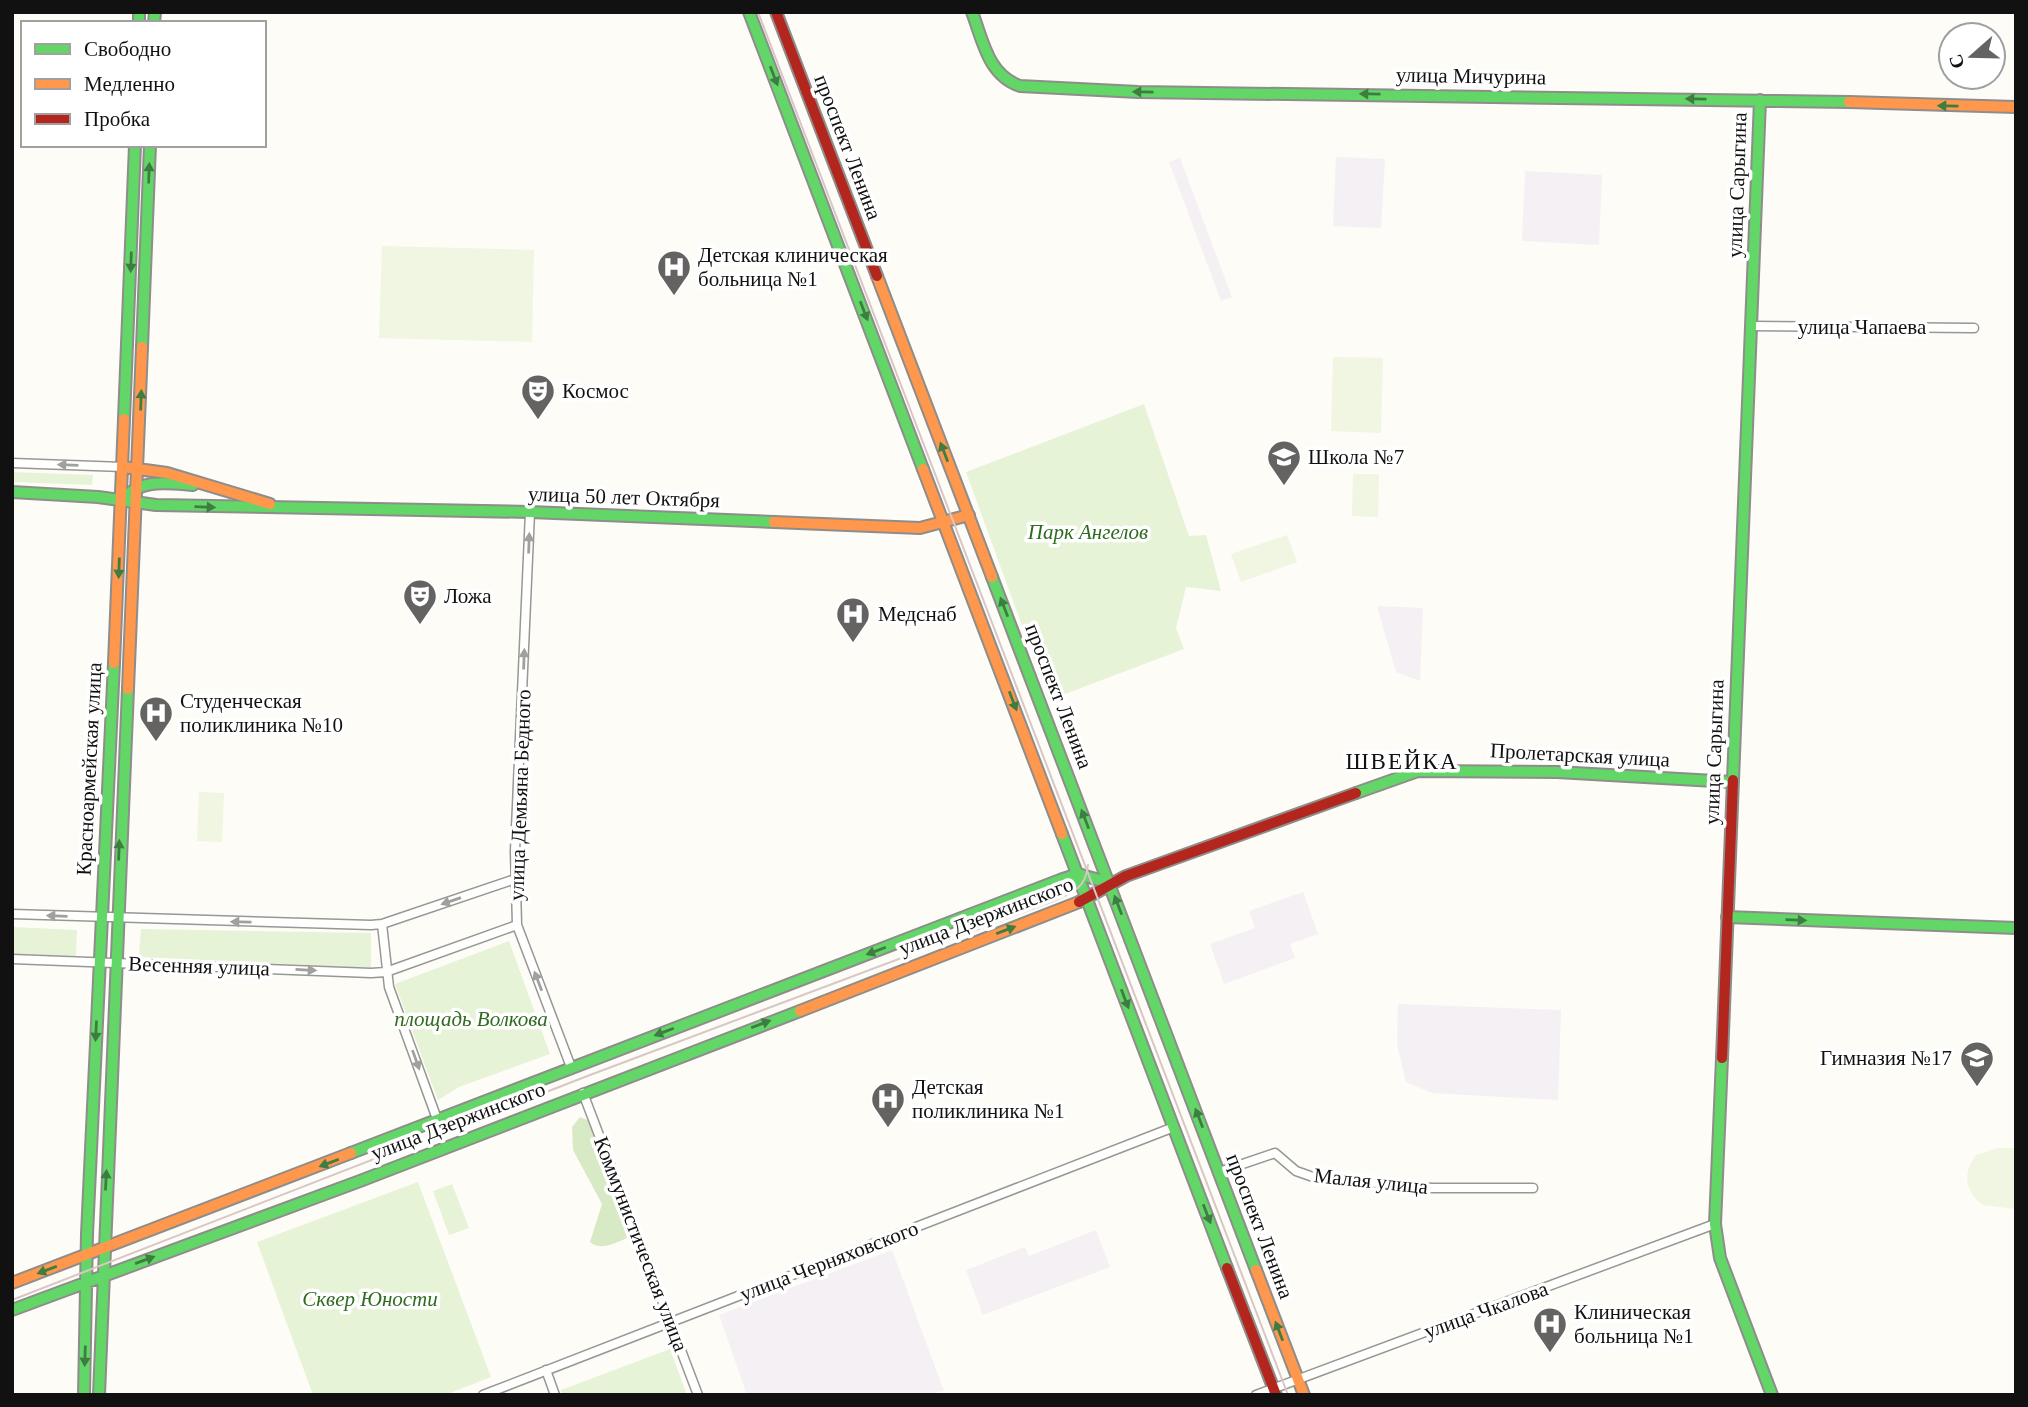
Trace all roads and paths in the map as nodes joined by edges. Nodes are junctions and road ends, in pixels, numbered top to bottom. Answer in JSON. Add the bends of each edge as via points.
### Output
{"nodes":[{"id":1,"x":749,"y":12,"type":"edge"},
{"id":2,"x":776,"y":12,"type":"edge"},
{"id":3,"x":972,"y":12,"type":"edge"},
{"id":4,"x":1760,"y":100,"type":"junction"},
{"id":5,"x":2016,"y":107,"type":"edge"},
{"id":6,"x":135,"y":147,"type":"edge"},
{"id":7,"x":150,"y":147,"type":"edge"},
{"id":8,"x":1751,"y":326,"type":"junction"},
{"id":9,"x":1974,"y":328,"type":"dead end"},
{"id":10,"x":12,"y":463,"type":"edge"},
{"id":11,"x":123,"y":467,"type":"junction"},
{"id":12,"x":139,"y":468,"type":"junction"},
{"id":13,"x":138,"y":486,"type":"junction"},
{"id":14,"x":214,"y":487,"type":"junction"},
{"id":15,"x":12,"y":492,"type":"edge"},
{"id":16,"x":122,"y":500,"type":"junction"},
{"id":17,"x":137,"y":503,"type":"junction"},
{"id":18,"x":276,"y":506,"type":"junction"},
{"id":19,"x":530,"y":512,"type":"junction"},
{"id":20,"x":969,"y":515,"type":"junction"},
{"id":21,"x":945,"y":523,"type":"junction"},
{"id":22,"x":1732,"y":782,"type":"junction"},
{"id":23,"x":1078,"y":874,"type":"junction"},
{"id":24,"x":515,"y":878,"type":"junction"},
{"id":25,"x":1110,"y":883,"type":"junction"},
{"id":26,"x":1087,"y":899,"type":"junction"},
{"id":27,"x":12,"y":914,"type":"edge"},
{"id":28,"x":1727,"y":917,"type":"junction"},
{"id":29,"x":117,"y":918,"type":"junction"},
{"id":30,"x":101,"y":919,"type":"junction"},
{"id":31,"x":383,"y":924,"type":"junction"},
{"id":32,"x":517,"y":925,"type":"junction"},
{"id":33,"x":2016,"y":928,"type":"edge"},
{"id":34,"x":12,"y":960,"type":"edge"},
{"id":35,"x":99,"y":963,"type":"junction"},
{"id":36,"x":115,"y":964,"type":"junction"},
{"id":37,"x":386,"y":972,"type":"junction"},
{"id":38,"x":571,"y":1067,"type":"junction"},
{"id":39,"x":583,"y":1093,"type":"junction"},
{"id":40,"x":437,"y":1119,"type":"junction"},
{"id":41,"x":1174,"y":1127,"type":"junction"},
{"id":42,"x":1219,"y":1172,"type":"junction"},
{"id":43,"x":1533,"y":1188,"type":"dead end"},
{"id":44,"x":1715,"y":1224,"type":"junction"},
{"id":45,"x":103,"y":1248,"type":"junction"},
{"id":46,"x":87,"y":1254,"type":"junction"},
{"id":47,"x":103,"y":1276,"type":"junction"},
{"id":48,"x":87,"y":1282,"type":"junction"},
{"id":49,"x":12,"y":1283,"type":"edge"},
{"id":50,"x":12,"y":1310,"type":"edge"},
{"id":51,"x":671,"y":1322,"type":"junction"},
{"id":52,"x":546,"y":1370,"type":"junction"},
{"id":53,"x":1297,"y":1379,"type":"junction"},
{"id":54,"x":1274,"y":1391,"type":"edge"},
{"id":55,"x":84,"y":1395,"type":"edge"},
{"id":56,"x":99,"y":1395,"type":"edge"},
{"id":57,"x":483,"y":1395,"type":"edge"},
{"id":58,"x":555,"y":1395,"type":"edge"},
{"id":59,"x":698,"y":1395,"type":"edge"},
{"id":60,"x":1256,"y":1395,"type":"edge"},
{"id":61,"x":1304,"y":1395,"type":"edge"},
{"id":62,"x":1772,"y":1395,"type":"edge"}],
"edges":[{"from":1,"to":21,"type":"street","name":"проспект Ленина","one_way":true},
{"from":20,"to":2,"type":"street","name":"проспект Ленина","one_way":true},
{"from":4,"to":3,"type":"street","name":"улица Мичурина","one_way":true,"via":[[1138,92],[1020,86],[1006,83],[995,71]]},
{"from":5,"to":4,"type":"street","name":"улица Мичурина","one_way":true},
{"from":4,"to":8,"type":"street","name":"улица Сарыгина"},
{"from":6,"to":11,"type":"street","name":"Красноармейская улица","one_way":true},
{"from":12,"to":7,"type":"street","name":"Красноармейская улица","one_way":true},
{"from":8,"to":9,"type":"street","name":"улица Чапаева"},
{"from":8,"to":22,"type":"street","name":"улица Сарыгина"},
{"from":11,"to":10,"type":"street","name":"улица 50 лет Октября","one_way":true},
{"from":11,"to":12,"type":"street","name":"улица 50 лет Октября"},
{"from":11,"to":16,"type":"street","name":"Красноармейская улица"},
{"from":12,"to":13,"type":"street","name":"Красноармейская улица"},
{"from":12,"to":14,"type":"street","name":"улица 50 лет Октября"},
{"from":13,"to":14,"type":"street"},
{"from":13,"to":16,"type":"street"},
{"from":13,"to":17,"type":"street","name":"Красноармейская улица"},
{"from":14,"to":18,"type":"street","name":"улица 50 лет Октября"},
{"from":15,"to":16,"type":"street","name":"улица 50 лет Октября"},
{"from":16,"to":17,"type":"street","name":"улица 50 лет Октября"},
{"from":16,"to":30,"type":"street","name":"Красноармейская улица","one_way":true},
{"from":17,"to":18,"type":"street","name":"улица 50 лет Октября","one_way":true,"via":[[250,509]]},
{"from":29,"to":17,"type":"street","name":"Красноармейская улица","one_way":true},
{"from":18,"to":19,"type":"street","name":"улица 50 лет Октября"},
{"from":19,"to":21,"type":"street","name":"улица 50 лет Октября","via":[[920,528]]},
{"from":24,"to":19,"type":"street","name":"улица Демьяна Бедного","one_way":true},
{"from":20,"to":21,"type":"street","name":"улица 50 лет Октября"},
{"from":25,"to":20,"type":"street","name":"проспект Ленина","one_way":true},
{"from":21,"to":23,"type":"street","name":"проспект Ленина","one_way":true},
{"from":22,"to":25,"type":"street","name":"Пролетарская улица","via":[[1418,771]]},
{"from":22,"to":28,"type":"street","name":"улица Сарыгина"},
{"from":23,"to":25,"type":"street","name":"улица Дзержинского"},
{"from":23,"to":26,"type":"street","name":"проспект Ленина"},
{"from":23,"to":38,"type":"street","name":"улица Дзержинского","one_way":true},
{"from":24,"to":31,"type":"street","one_way":true},
{"from":24,"to":32,"type":"street","name":"улица Демьяна Бедного"},
{"from":25,"to":26,"type":"street","name":"улица Дзержинского"},
{"from":42,"to":25,"type":"street","name":"проспект Ленина","one_way":true},
{"from":39,"to":26,"type":"street","name":"улица Дзержинского","one_way":true},
{"from":26,"to":41,"type":"street","name":"проспект Ленина","one_way":true},
{"from":30,"to":27,"type":"street","one_way":true},
{"from":28,"to":33,"type":"street","one_way":true},
{"from":28,"to":44,"type":"street","name":"улица Сарыгина"},
{"from":29,"to":30,"type":"street"},
{"from":31,"to":29,"type":"street","one_way":true},
{"from":29,"to":36,"type":"street","name":"Красноармейская улица"},
{"from":30,"to":35,"type":"street","name":"Красноармейская улица"},
{"from":31,"to":37,"type":"street"},
{"from":32,"to":37,"type":"street","name":"Весенняя улица"},
{"from":38,"to":32,"type":"street","name":"улица Демьяна Бедного","one_way":true},
{"from":34,"to":35,"type":"street","name":"Весенняя улица"},
{"from":35,"to":36,"type":"street","name":"Весенняя улица"},
{"from":35,"to":46,"type":"street","name":"Красноармейская улица","one_way":true},
{"from":36,"to":37,"type":"street","name":"Весенняя улица","one_way":true},
{"from":45,"to":36,"type":"street","name":"Красноармейская улица","one_way":true},
{"from":37,"to":40,"type":"street","one_way":true},
{"from":38,"to":40,"type":"street","name":"улица Дзержинского"},
{"from":47,"to":39,"type":"street","name":"улица Дзержинского","one_way":true},
{"from":39,"to":51,"type":"street","name":"Коммунистическая улица"},
{"from":40,"to":45,"type":"street","name":"улица Дзержинского","one_way":true},
{"from":41,"to":51,"type":"street","name":"улица Черняховского"},
{"from":41,"to":54,"type":"street","name":"проспект Ленина","one_way":true},
{"from":42,"to":43,"type":"street","name":"Малая улица","via":[[1275,1153],[1296,1171],[1313,1177],[1431,1188]]},
{"from":53,"to":42,"type":"street","name":"проспект Ленина","one_way":true},
{"from":44,"to":53,"type":"street","name":"улица Чкалова"},
{"from":44,"to":62,"type":"street","name":"улица Сарыгина","via":[[1720,1258]]},
{"from":45,"to":46,"type":"street","name":"улица Дзержинского"},
{"from":45,"to":47,"type":"street","name":"Красноармейская улица"},
{"from":46,"to":48,"type":"street","name":"Красноармейская улица"},
{"from":46,"to":49,"type":"street","name":"улица Дзержинского","one_way":true},
{"from":47,"to":48,"type":"street","name":"улица Дзержинского"},
{"from":47,"to":56,"type":"street","name":"Красноармейская улица"},
{"from":48,"to":50,"type":"street","name":"улица Дзержинского"},
{"from":48,"to":55,"type":"street","name":"Красноармейская улица","one_way":true},
{"from":51,"to":52,"type":"street","name":"улица Черняховского"},
{"from":51,"to":59,"type":"street","name":"Коммунистическая улица"},
{"from":52,"to":57,"type":"street","name":"улица Черняховского"},
{"from":52,"to":58,"type":"street"},
{"from":53,"to":54,"type":"street","name":"улица Чкалова"},
{"from":53,"to":61,"type":"street","name":"проспект Ленина"},
{"from":54,"to":60,"type":"street","name":"улица Чкалова"}]}
